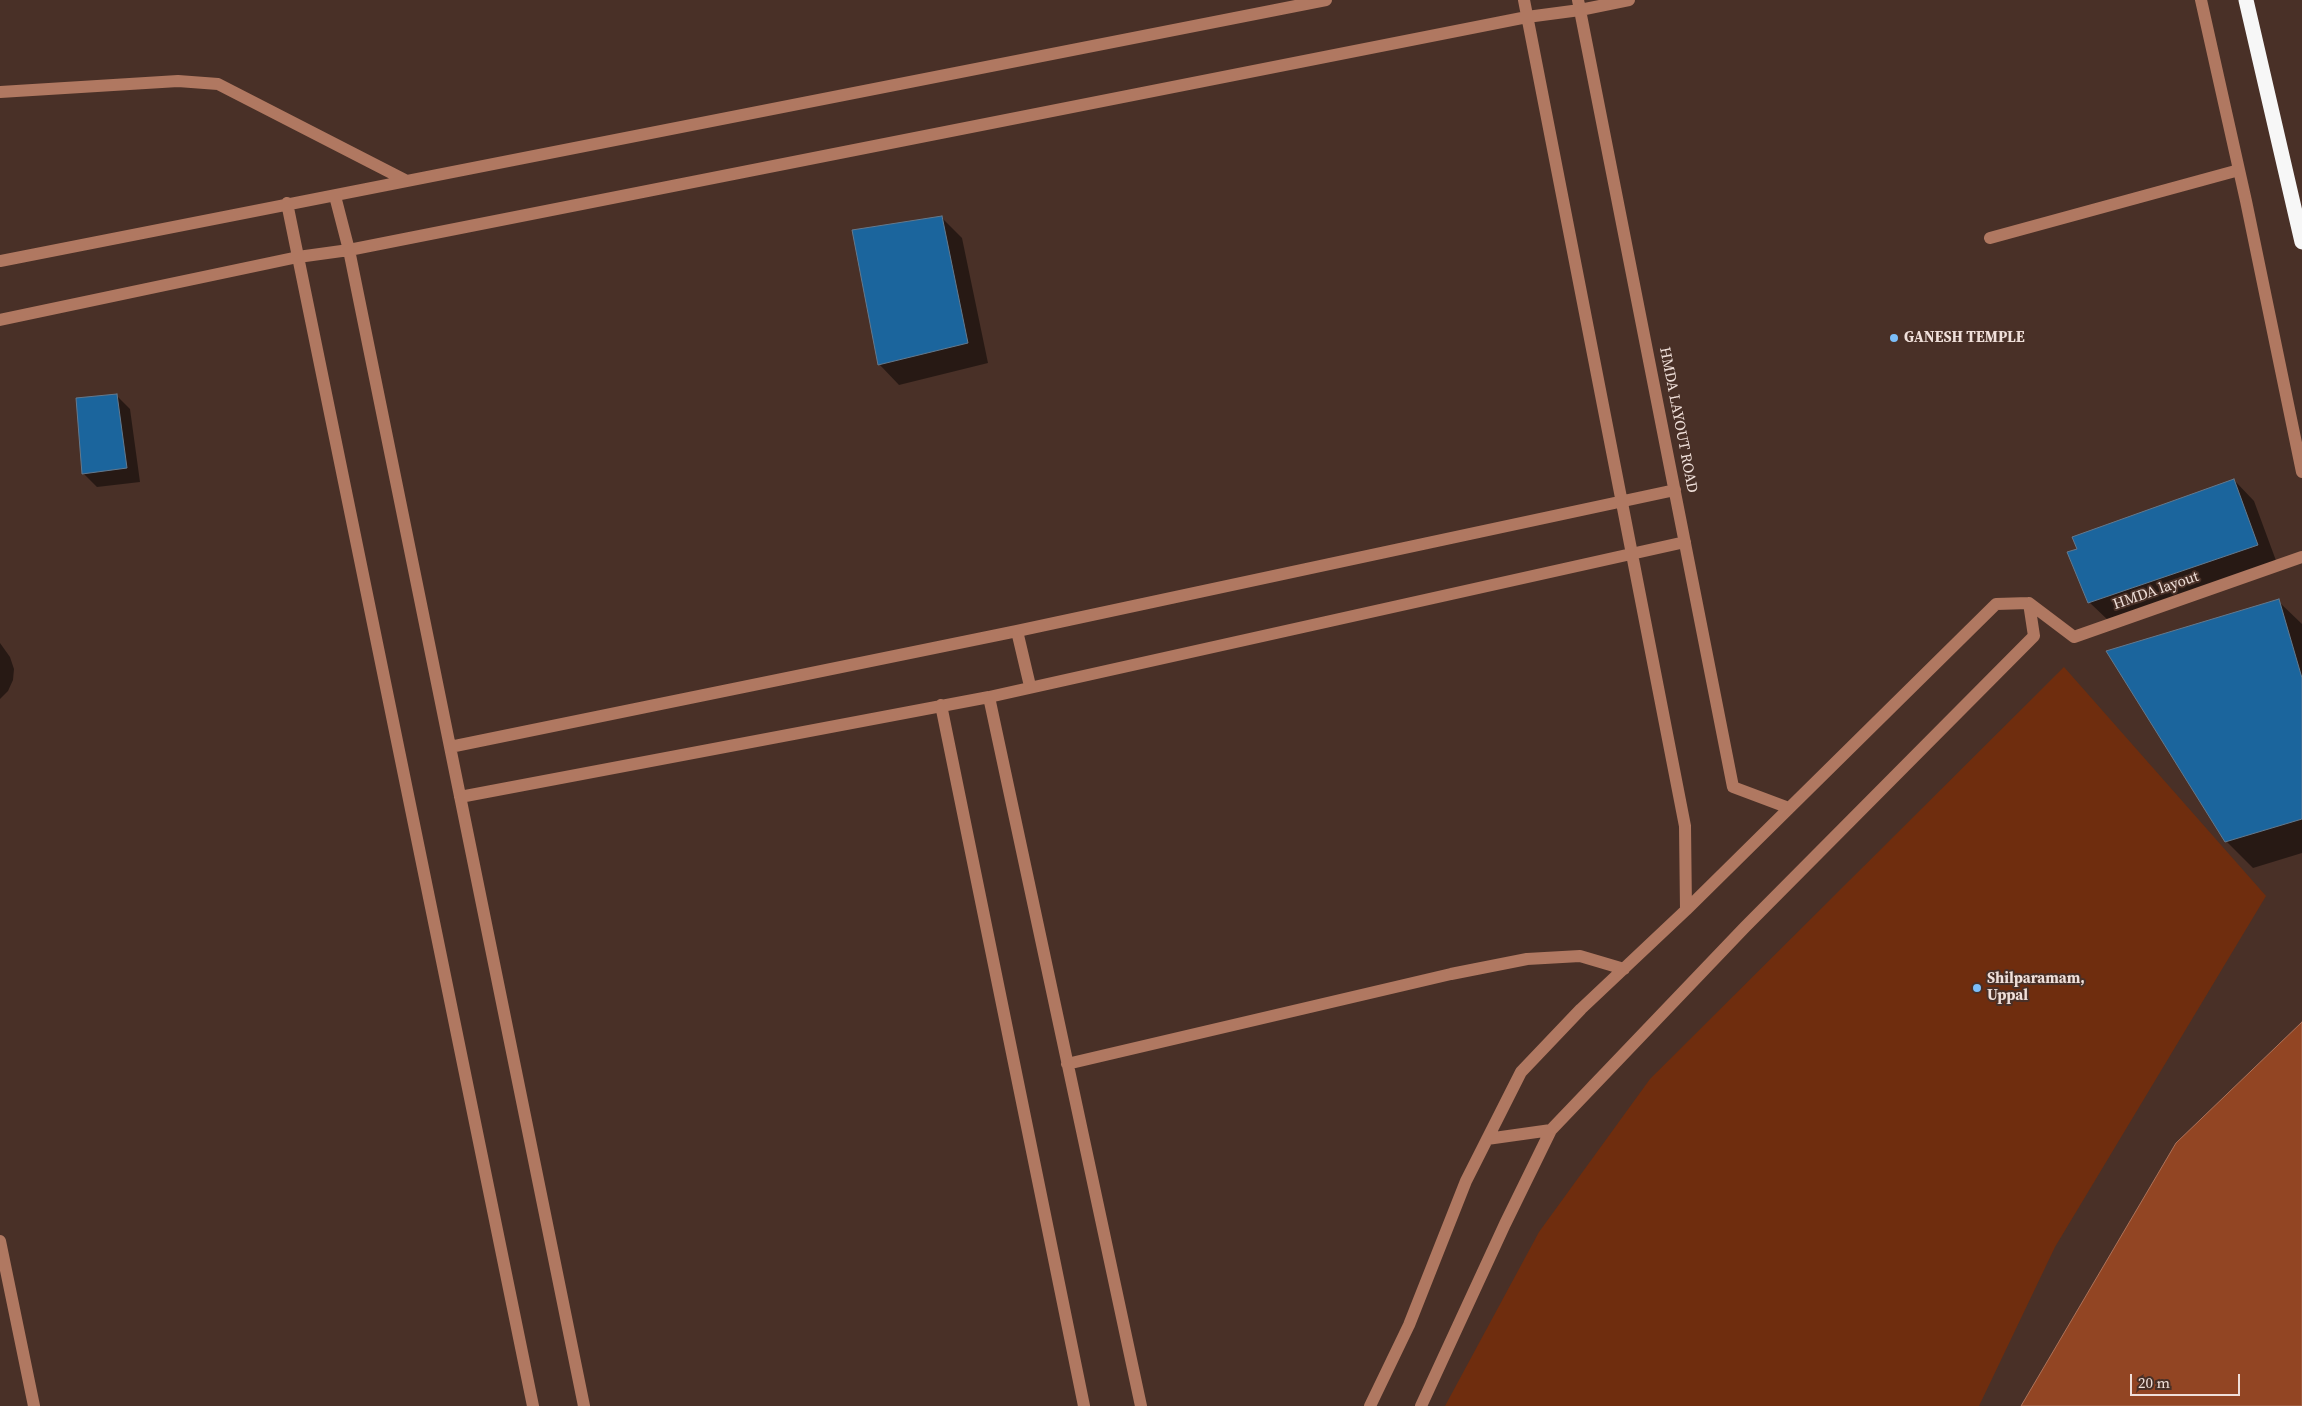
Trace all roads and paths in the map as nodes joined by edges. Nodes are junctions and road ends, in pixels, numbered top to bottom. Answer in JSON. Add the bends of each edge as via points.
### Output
{"nodes":[{"id":1,"x":1326,"y":0,"type":"edge"},
{"id":2,"x":1524,"y":0,"type":"edge"},
{"id":3,"x":1629,"y":0,"type":"edge"},
{"id":4,"x":2201,"y":0,"type":"edge"},
{"id":5,"x":2246,"y":0,"type":"edge"},
{"id":6,"x":1579,"y":5,"type":"edge"},
{"id":7,"x":1527,"y":17,"type":"junction"},
{"id":8,"x":0,"y":92,"type":"edge"},
{"id":9,"x":2239,"y":170,"type":"junction"},
{"id":10,"x":407,"y":181,"type":"junction"},
{"id":11,"x":335,"y":196,"type":"junction"},
{"id":12,"x":287,"y":203,"type":"junction"},
{"id":13,"x":1990,"y":238,"type":"dead end"},
{"id":14,"x":2302,"y":242,"type":"edge"},
{"id":15,"x":349,"y":250,"type":"junction"},
{"id":16,"x":298,"y":257,"type":"junction"},
{"id":17,"x":0,"y":261,"type":"edge"},
{"id":18,"x":0,"y":320,"type":"edge"},
{"id":19,"x":2302,"y":472,"type":"edge"},
{"id":20,"x":1675,"y":490,"type":"junction"},
{"id":21,"x":1622,"y":502,"type":"junction"},
{"id":22,"x":1685,"y":542,"type":"junction"},
{"id":23,"x":1632,"y":554,"type":"junction"},
{"id":24,"x":2302,"y":557,"type":"edge"},
{"id":25,"x":2029,"y":603,"type":"junction"},
{"id":26,"x":1017,"y":631,"type":"junction"},
{"id":27,"x":1030,"y":686,"type":"junction"},
{"id":28,"x":989,"y":696,"type":"junction"},
{"id":29,"x":941,"y":705,"type":"junction"},
{"id":30,"x":450,"y":747,"type":"junction"},
{"id":31,"x":460,"y":796,"type":"junction"},
{"id":32,"x":1789,"y":808,"type":"junction"},
{"id":33,"x":1686,"y":910,"type":"junction"},
{"id":34,"x":1624,"y":969,"type":"junction"},
{"id":35,"x":1068,"y":1064,"type":"junction"},
{"id":36,"x":1551,"y":1130,"type":"junction"},
{"id":37,"x":1487,"y":1139,"type":"junction"},
{"id":38,"x":0,"y":1241,"type":"edge"},
{"id":39,"x":34,"y":1406,"type":"edge"},
{"id":40,"x":534,"y":1406,"type":"edge"},
{"id":41,"x":584,"y":1406,"type":"edge"},
{"id":42,"x":1084,"y":1406,"type":"edge"},
{"id":43,"x":1141,"y":1406,"type":"edge"},
{"id":44,"x":1370,"y":1406,"type":"edge"},
{"id":45,"x":1421,"y":1406,"type":"edge"}],
"edges":[{"from":1,"to":10,"type":"street"},
{"from":2,"to":7,"type":"street"},
{"from":3,"to":6,"type":"street"},
{"from":4,"to":9,"type":"street"},
{"from":5,"to":14,"type":"highway"},
{"from":6,"to":7,"type":"street"},
{"from":6,"to":20,"type":"street","name":"HMDA LAYOUT ROAD"},
{"from":7,"to":15,"type":"street"},
{"from":7,"to":21,"type":"street"},
{"from":8,"to":10,"type":"street","via":[[178,81],[218,84]]},
{"from":9,"to":13,"type":"street"},
{"from":9,"to":19,"type":"street"},
{"from":10,"to":11,"type":"street"},
{"from":11,"to":12,"type":"street"},
{"from":11,"to":15,"type":"street"},
{"from":12,"to":16,"type":"street"},
{"from":12,"to":17,"type":"street"},
{"from":15,"to":16,"type":"street"},
{"from":15,"to":30,"type":"street"},
{"from":16,"to":18,"type":"street"},
{"from":16,"to":40,"type":"street"},
{"from":20,"to":21,"type":"street"},
{"from":20,"to":22,"type":"street","name":"HMDA LAYOUT ROAD"},
{"from":21,"to":23,"type":"street"},
{"from":21,"to":26,"type":"street"},
{"from":22,"to":23,"type":"street"},
{"from":22,"to":32,"type":"street","name":"HMDA LAYOUT ROAD","via":[[1733,787]]},
{"from":23,"to":27,"type":"street"},
{"from":23,"to":33,"type":"street","via":[[1685,826]]},
{"from":24,"to":25,"type":"street","name":"HMDA layout","via":[[2074,637]]},
{"from":25,"to":32,"type":"street","via":[[1996,604]]},
{"from":25,"to":36,"type":"street","via":[[2034,636],[1738,934]]},
{"from":26,"to":27,"type":"street"},
{"from":26,"to":30,"type":"street"},
{"from":27,"to":28,"type":"street"},
{"from":28,"to":29,"type":"street"},
{"from":28,"to":35,"type":"street"},
{"from":29,"to":31,"type":"street"},
{"from":29,"to":42,"type":"street"},
{"from":30,"to":31,"type":"street"},
{"from":31,"to":41,"type":"street"},
{"from":32,"to":33,"type":"street"},
{"from":33,"to":34,"type":"street"},
{"from":34,"to":35,"type":"street","via":[[1580,956],[1527,959]]},
{"from":34,"to":37,"type":"street","via":[[1521,1072]]},
{"from":35,"to":43,"type":"street"},
{"from":36,"to":37,"type":"street"},
{"from":36,"to":45,"type":"street"},
{"from":37,"to":44,"type":"street","via":[[1466,1182],[1409,1325]]},
{"from":38,"to":39,"type":"street"}]}
